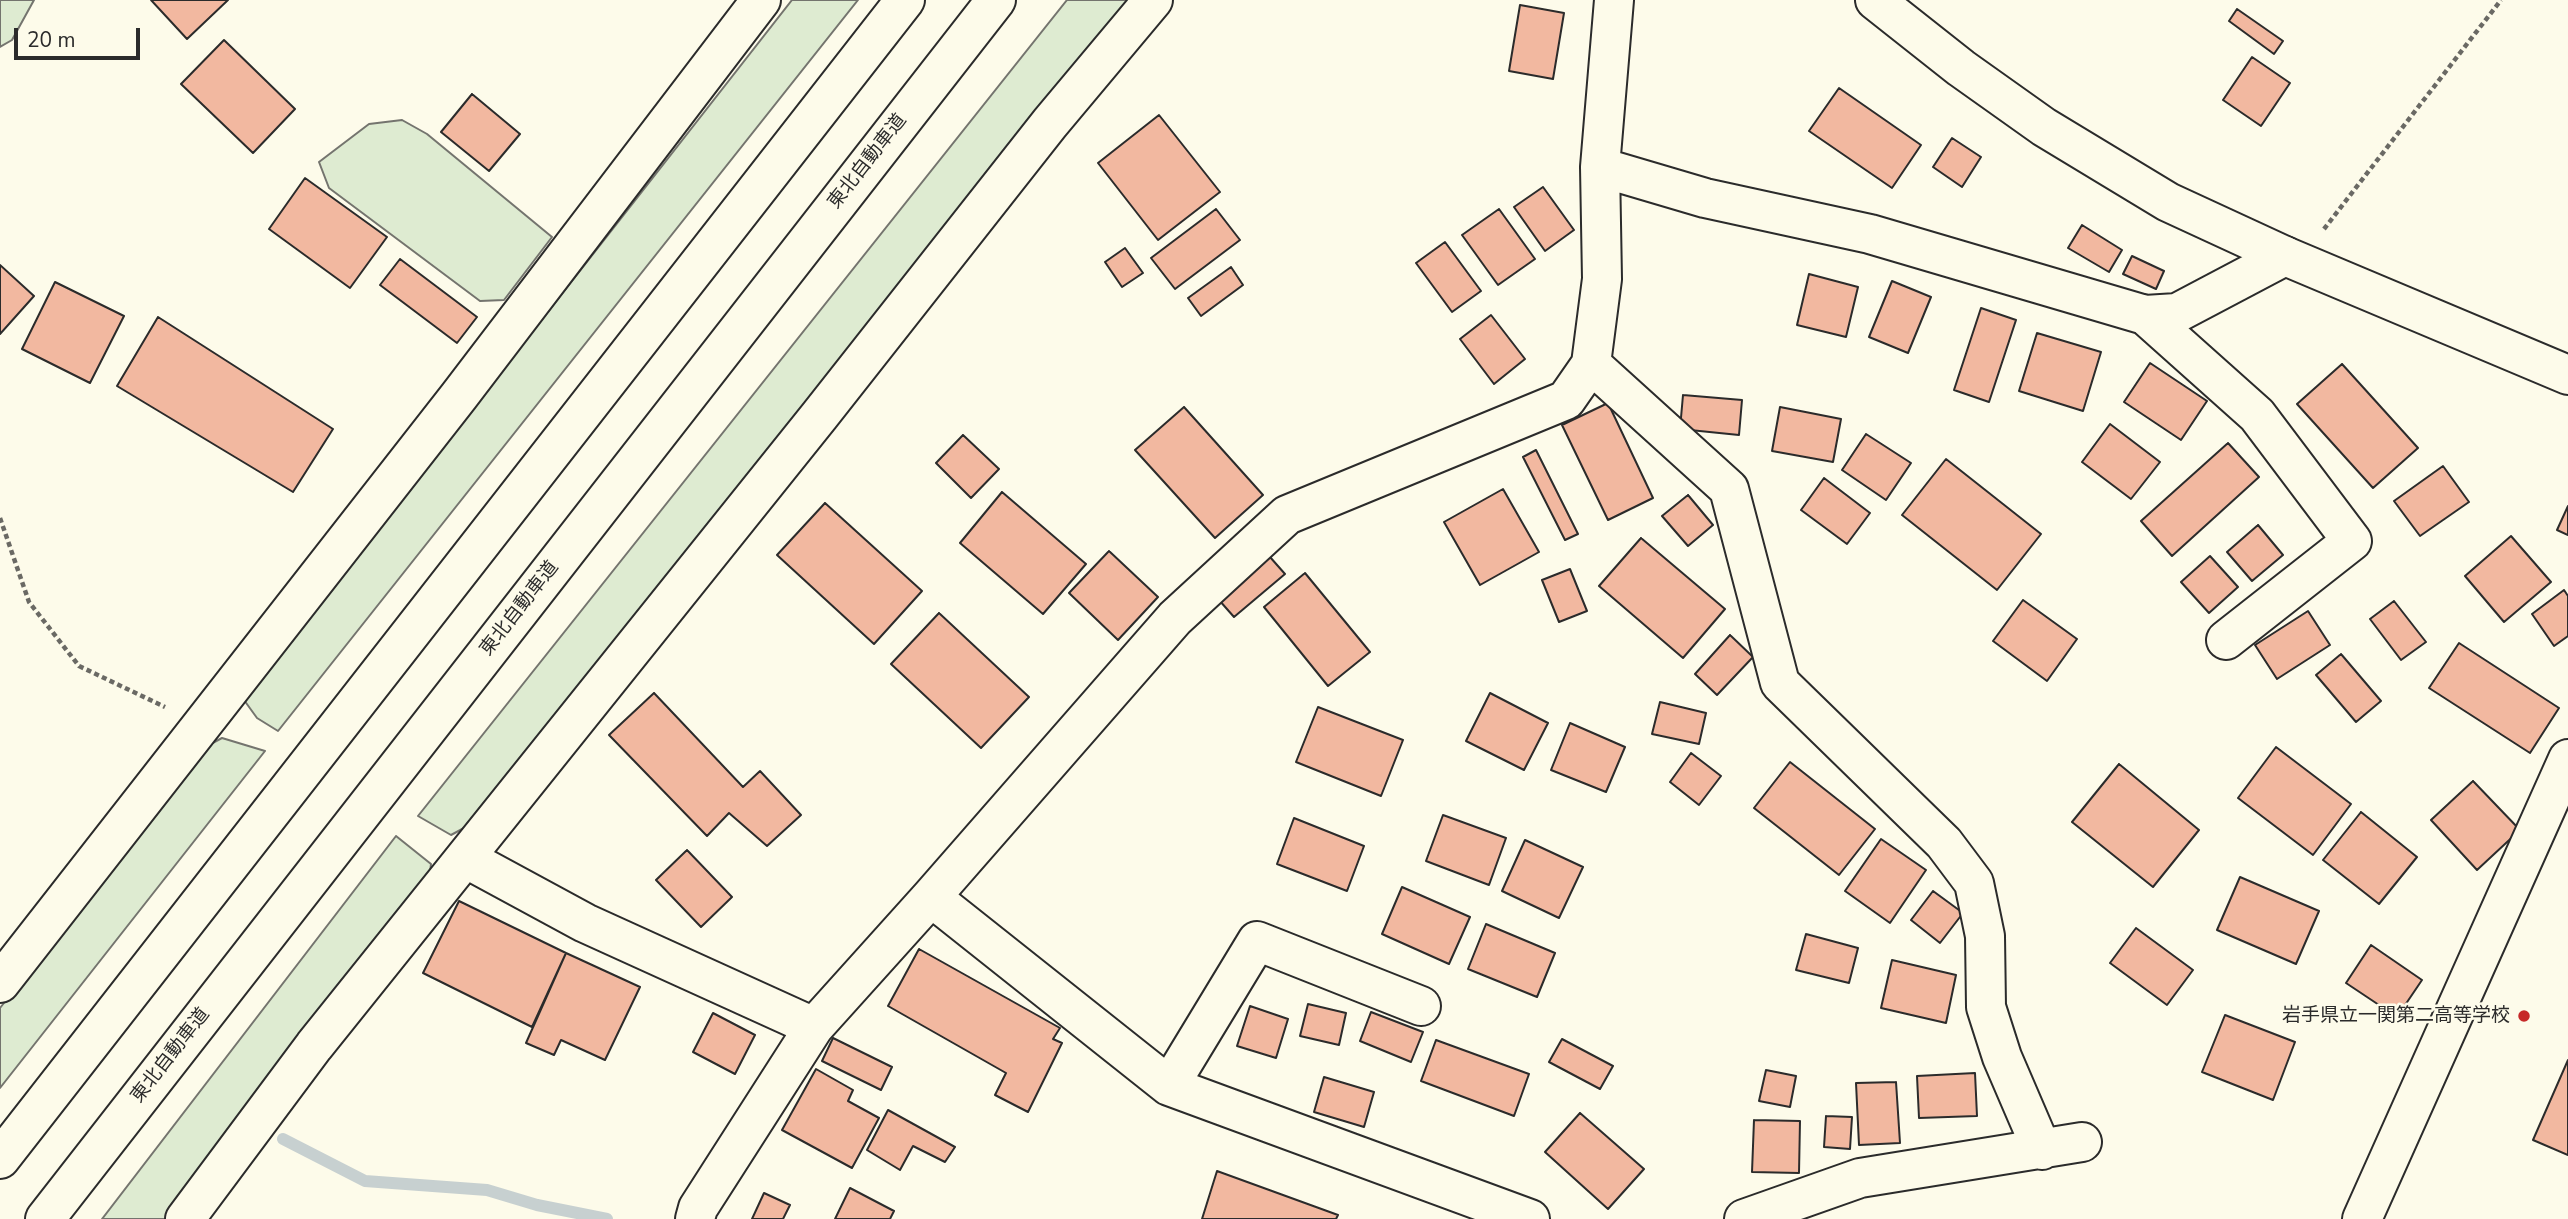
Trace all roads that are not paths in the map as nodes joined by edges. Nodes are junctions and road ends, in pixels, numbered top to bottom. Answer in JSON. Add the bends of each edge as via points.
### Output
{"nodes":[{"id":1,"x":761,"y":0,"type":"edge"},
{"id":2,"x":905,"y":0,"type":"edge"},
{"id":3,"x":996,"y":0,"type":"edge"},
{"id":4,"x":1153,"y":0,"type":"edge"},
{"id":5,"x":1614,"y":0,"type":"edge"},
{"id":6,"x":1875,"y":0,"type":"edge"},
{"id":7,"x":1600,"y":167,"type":"junction"},
{"id":8,"x":2292,"y":258,"type":"junction"},
{"id":9,"x":2145,"y":316,"type":"junction"},
{"id":10,"x":1591,"y":364,"type":"junction"},
{"id":11,"x":2568,"y":375,"type":"edge"},
{"id":12,"x":2226,"y":640,"type":"dead end"},
{"id":13,"x":2568,"y":759,"type":"edge"},
{"id":14,"x":465,"y":858,"type":"junction"},
{"id":15,"x":932,"y":897,"type":"junction"},
{"id":16,"x":0,"y":983,"type":"edge"},
{"id":17,"x":1421,"y":1006,"type":"dead end"},
{"id":18,"x":814,"y":1027,"type":"junction"},
{"id":19,"x":1169,"y":1086,"type":"junction"},
{"id":20,"x":2082,"y":1142,"type":"dead end"},
{"id":21,"x":2042,"y":1150,"type":"junction"},
{"id":22,"x":0,"y":1159,"type":"edge"},
{"id":23,"x":45,"y":1219,"type":"edge"},
{"id":24,"x":185,"y":1219,"type":"edge"},
{"id":25,"x":695,"y":1219,"type":"edge"},
{"id":26,"x":1530,"y":1219,"type":"edge"},
{"id":27,"x":1744,"y":1219,"type":"edge"},
{"id":28,"x":2362,"y":1219,"type":"edge"}],
"edges":[{"from":1,"to":16,"type":"main road"},
{"from":2,"to":22,"type":"main road"},
{"from":3,"to":23,"type":"main road","name":"東北自動車道"},
{"from":4,"to":14,"type":"main road"},
{"from":5,"to":7,"type":"main road"},
{"from":6,"to":8,"type":"main road","via":[[2044,127],[2168,202]]},
{"from":7,"to":9,"type":"main road","via":[[1705,198],[1870,234]]},
{"from":7,"to":10,"type":"main road","via":[[1602,279]]},
{"from":8,"to":9,"type":"main road","via":[[2178,313]]},
{"from":8,"to":11,"type":"main road"},
{"from":9,"to":12,"type":"main road","via":[[2257,415],[2352,541]]},
{"from":10,"to":15,"type":"main road","via":[[1566,400],[1287,514],[1175,618]]},
{"from":10,"to":21,"type":"main road","via":[[1729,489],[1780,683],[1944,843],[1974,883],[1985,936],[1986,1007]]},
{"from":13,"to":28,"type":"main road"},
{"from":14,"to":18,"type":"main road","via":[[585,923]]},
{"from":14,"to":24,"type":"main road","via":[[314,1046]]},
{"from":15,"to":18,"type":"main road"},
{"from":15,"to":19,"type":"main road"},
{"from":17,"to":19,"type":"main road","via":[[1257,941]]},
{"from":18,"to":25,"type":"main road"},
{"from":19,"to":26,"type":"main road"},
{"from":20,"to":21,"type":"main road"},
{"from":21,"to":27,"type":"main road","via":[[1860,1178]]}]}
